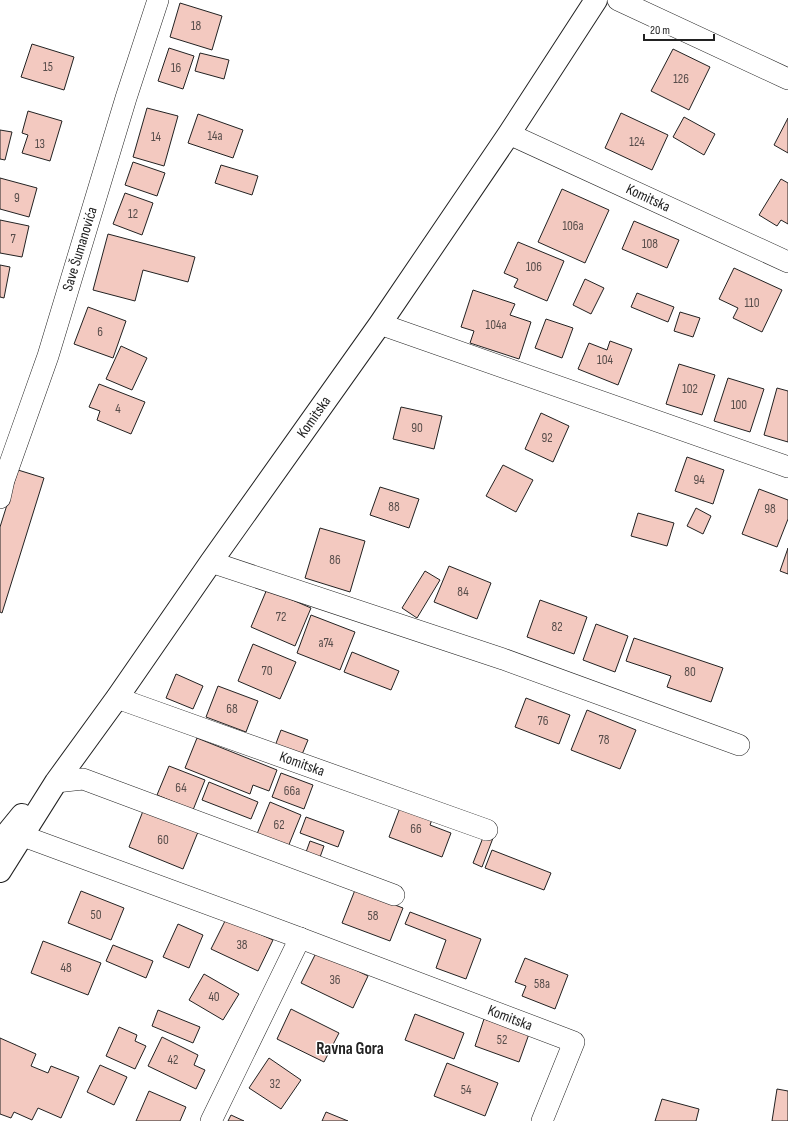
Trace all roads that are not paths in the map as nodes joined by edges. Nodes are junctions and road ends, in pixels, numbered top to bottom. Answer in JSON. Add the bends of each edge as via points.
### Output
{"nodes":[{"id":1,"x":158,"y":0,"type":"edge"},
{"id":2,"x":596,"y":0,"type":"edge"},
{"id":3,"x":618,"y":0,"type":"edge"},
{"id":4,"x":788,"y":79,"type":"edge"},
{"id":5,"x":509,"y":134,"type":"junction"},
{"id":6,"x":788,"y":262,"type":"edge"},
{"id":7,"x":380,"y":324,"type":"junction"},
{"id":8,"x":788,"y":468,"type":"edge"},
{"id":9,"x":0,"y":498,"type":"edge"},
{"id":10,"x":211,"y":562,"type":"junction"},
{"id":11,"x":117,"y":698,"type":"junction"},
{"id":12,"x":739,"y":745,"type":"dead end"},
{"id":13,"x":56,"y":782,"type":"junction"},
{"id":14,"x":487,"y":830,"type":"dead end"},
{"id":15,"x":23,"y":836,"type":"junction"},
{"id":16,"x":0,"y":842,"type":"edge"},
{"id":17,"x":0,"y":871,"type":"edge"},
{"id":18,"x":394,"y":895,"type":"dead end"},
{"id":19,"x":300,"y":938,"type":"junction"},
{"id":20,"x":211,"y":1121,"type":"edge"},
{"id":21,"x":542,"y":1121,"type":"edge"}],
"edges":[{"from":1,"to":9,"type":"street","name":"Save Šumanovića","via":[[48,356]]},
{"from":2,"to":5,"type":"main road","name":"Komitska"},
{"from":3,"to":4,"type":"street"},
{"from":5,"to":6,"type":"street","name":"Komitska"},
{"from":5,"to":7,"type":"main road","name":"Komitska"},
{"from":7,"to":8,"type":"street"},
{"from":7,"to":10,"type":"main road","name":"Komitska"},
{"from":10,"to":11,"type":"main road","name":"Komitska"},
{"from":10,"to":12,"type":"street","via":[[503,659]]},
{"from":11,"to":13,"type":"main road","name":"Komitska"},
{"from":11,"to":14,"type":"street","name":"Komitska"},
{"from":13,"to":15,"type":"main road","name":"Komitska"},
{"from":13,"to":16,"type":"main road","via":[[26,810]]},
{"from":13,"to":18,"type":"street","via":[[83,779]]},
{"from":15,"to":17,"type":"main road","name":"Komitska"},
{"from":15,"to":19,"type":"street","name":"Komitska"},
{"from":19,"to":20,"type":"street"},
{"from":19,"to":21,"type":"street","name":"Komitska","via":[[574,1042]]}]}
